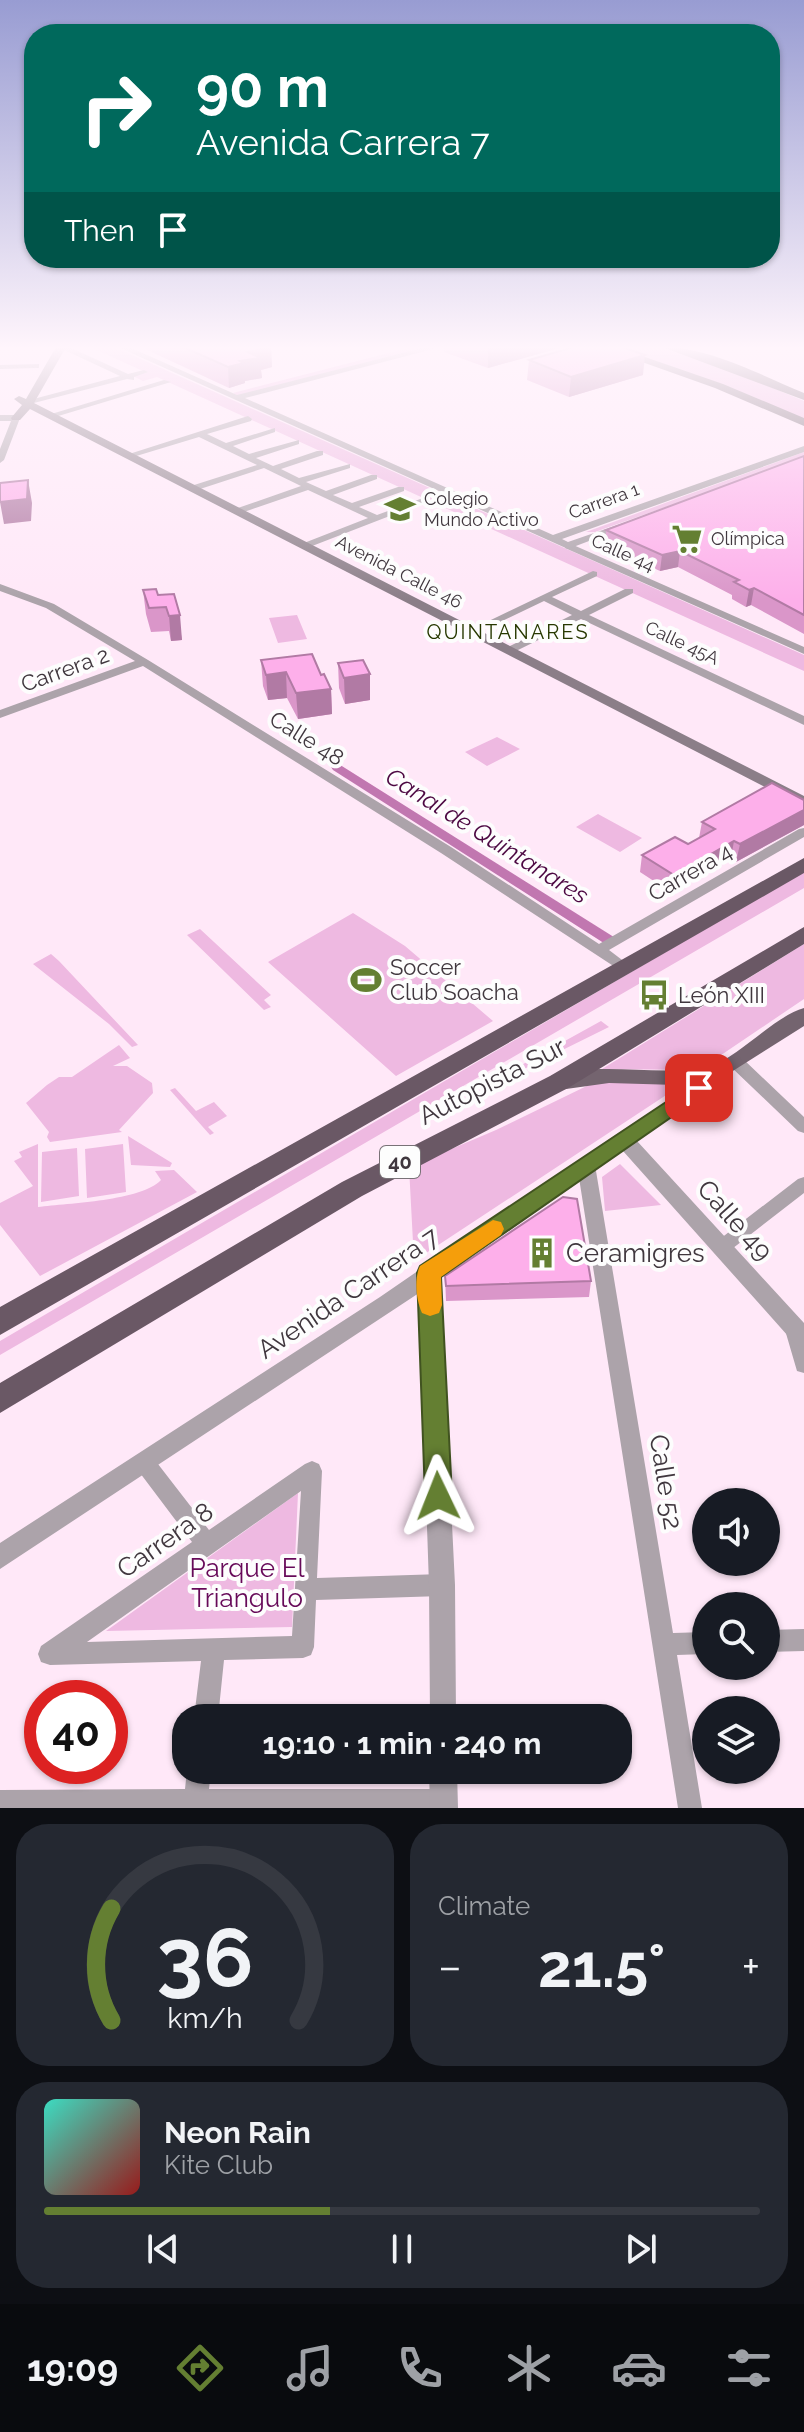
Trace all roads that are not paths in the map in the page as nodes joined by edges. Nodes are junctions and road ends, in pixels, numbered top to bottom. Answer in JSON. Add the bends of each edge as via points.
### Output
{"nodes":[{"id":1,"x":84,"y":431,"type":"edge"},
{"id":2,"x":208,"y":431,"type":"edge"},
{"id":3,"x":268,"y":431,"type":"edge"},
{"id":4,"x":310,"y":431,"type":"edge"},
{"id":5,"x":200,"y":434,"type":"junction"},
{"id":6,"x":296,"y":442,"type":"dead end"},
{"id":7,"x":4,"y":444,"type":"edge"},
{"id":8,"x":225,"y":446,"type":"junction"},
{"id":9,"x":804,"y":449,"type":"edge"},
{"id":10,"x":320,"y":453,"type":"dead end"},
{"id":11,"x":130,"y":455,"type":"junction"},
{"id":12,"x":249,"y":457,"type":"junction"},
{"id":13,"x":0,"y":460,"type":"edge"},
{"id":14,"x":804,"y":461,"type":"edge"},
{"id":15,"x":347,"y":466,"type":"dead end"},
{"id":16,"x":269,"y":467,"type":"junction"},
{"id":17,"x":374,"y":477,"type":"dead end"},
{"id":18,"x":299,"y":481,"type":"junction"},
{"id":19,"x":310,"y":486,"type":"junction"},
{"id":20,"x":194,"y":488,"type":"junction"},
{"id":21,"x":401,"y":489,"type":"dead end"},
{"id":22,"x":326,"y":494,"type":"junction"},
{"id":23,"x":426,"y":500,"type":"dead end"},
{"id":24,"x":353,"y":506,"type":"junction"},
{"id":25,"x":238,"y":511,"type":"junction"},
{"id":26,"x":377,"y":519,"type":"junction"},
{"id":27,"x":580,"y":529,"type":"junction"},
{"id":28,"x":594,"y":536,"type":"junction"},
{"id":29,"x":552,"y":539,"type":"junction"},
{"id":30,"x":307,"y":545,"type":"junction"},
{"id":31,"x":568,"y":546,"type":"junction"},
{"id":32,"x":593,"y":574,"type":"dead end"},
{"id":33,"x":0,"y":587,"type":"edge"},
{"id":34,"x":629,"y":591,"type":"dead end"},
{"id":35,"x":545,"y":598,"type":"junction"},
{"id":36,"x":580,"y":615,"type":"junction"},
{"id":37,"x":473,"y":631,"type":"junction"},
{"id":38,"x":510,"y":650,"type":"junction"},
{"id":39,"x":804,"y":651,"type":"edge"},
{"id":40,"x":144,"y":662,"type":"junction"},
{"id":41,"x":0,"y":714,"type":"edge"},
{"id":42,"x":804,"y":721,"type":"edge"},
{"id":43,"x":804,"y":802,"type":"edge"},
{"id":44,"x":804,"y":832,"type":"edge"},
{"id":45,"x":804,"y":864,"type":"edge"},
{"id":46,"x":804,"y":934,"type":"edge"},
{"id":47,"x":599,"y":950,"type":"junction"},
{"id":48,"x":623,"y":966,"type":"junction"},
{"id":49,"x":804,"y":1016,"type":"edge"},
{"id":50,"x":730,"y":1067,"type":"junction"},
{"id":51,"x":559,"y":1082,"type":"junction"},
{"id":52,"x":804,"y":1127,"type":"edge"},
{"id":53,"x":624,"y":1139,"type":"junction"},
{"id":54,"x":586,"y":1165,"type":"junction"},
{"id":55,"x":804,"y":1184,"type":"edge"},
{"id":56,"x":722,"y":1247,"type":"junction"},
{"id":57,"x":429,"y":1273,"type":"junction"},
{"id":58,"x":0,"y":1322,"type":"edge"},
{"id":59,"x":798,"y":1332,"type":"edge"},
{"id":60,"x":804,"y":1365,"type":"edge"},
{"id":61,"x":0,"y":1399,"type":"edge"},
{"id":62,"x":144,"y":1462,"type":"junction"},
{"id":63,"x":207,"y":1545,"type":"junction"},
{"id":64,"x":0,"y":1557,"type":"edge"},
{"id":65,"x":442,"y":1585,"type":"junction"},
{"id":66,"x":306,"y":1589,"type":"junction"},
{"id":67,"x":804,"y":1640,"type":"edge"},
{"id":68,"x":780,"y":1641,"type":"edge"},
{"id":69,"x":692,"y":1643,"type":"edge"},
{"id":70,"x":664,"y":1644,"type":"junction"},
{"id":71,"x":214,"y":1650,"type":"junction"},
{"id":72,"x":208,"y":1704,"type":"edge"},
{"id":73,"x":443,"y":1704,"type":"edge"},
{"id":74,"x":197,"y":1784,"type":"edge"},
{"id":75,"x":443,"y":1784,"type":"edge"},
{"id":76,"x":0,"y":1802,"type":"edge"},
{"id":77,"x":195,"y":1804,"type":"junction"},
{"id":78,"x":444,"y":1805,"type":"edge"},
{"id":79,"x":690,"y":1808,"type":"edge"}],
"edges":[{"from":1,"to":11,"type":"main road","name":"Avenida Calle 46"},
{"from":2,"to":5,"type":"street"},
{"from":3,"to":8,"type":"street"},
{"from":4,"to":29,"type":"street","name":"Calle 44"},
{"from":5,"to":8,"type":"street"},
{"from":5,"to":11,"type":"street"},
{"from":6,"to":12,"type":"street"},
{"from":7,"to":13,"type":"street"},
{"from":8,"to":12,"type":"street"},
{"from":9,"to":27,"type":"street","name":"Carrera 1"},
{"from":10,"to":16,"type":"street"},
{"from":11,"to":20,"type":"main road","name":"Avenida Calle 46"},
{"from":12,"to":16,"type":"street"},
{"from":14,"to":28,"type":"street","name":"Carrera 1"},
{"from":15,"to":18,"type":"street"},
{"from":16,"to":18,"type":"street"},
{"from":16,"to":20,"type":"street"},
{"from":17,"to":22,"type":"street"},
{"from":18,"to":19,"type":"street"},
{"from":19,"to":22,"type":"street"},
{"from":19,"to":25,"type":"street"},
{"from":20,"to":25,"type":"main road","name":"Avenida Calle 46"},
{"from":21,"to":24,"type":"street"},
{"from":22,"to":24,"type":"street"},
{"from":23,"to":26,"type":"street"},
{"from":24,"to":26,"type":"street"},
{"from":25,"to":30,"type":"main road","name":"Avenida Calle 46"},
{"from":26,"to":30,"type":"street"},
{"from":27,"to":28,"type":"street"},
{"from":27,"to":29,"type":"street","name":"Carrera 1"},
{"from":28,"to":31,"type":"street","name":"Carrera 1"},
{"from":29,"to":31,"type":"street","name":"Calle 44"},
{"from":30,"to":37,"type":"main road","name":"Avenida Calle 46"},
{"from":31,"to":39,"type":"street","name":"Calle 44"},
{"from":32,"to":35,"type":"street"},
{"from":33,"to":40,"type":"street","name":"Calle 48","via":[[50,606]]},
{"from":34,"to":36,"type":"street"},
{"from":35,"to":36,"type":"street","name":"Calle 45A"},
{"from":35,"to":37,"type":"street"},
{"from":36,"to":38,"type":"street"},
{"from":36,"to":42,"type":"street","name":"Calle 45A"},
{"from":37,"to":38,"type":"main road","name":"Avenida Calle 46"},
{"from":38,"to":43,"type":"main road","name":"Avenida Calle 46"},
{"from":40,"to":41,"type":"street","name":"Carrera 2"},
{"from":40,"to":47,"type":"street","name":"Calle 48"},
{"from":44,"to":47,"type":"street","name":"Carrera 4"},
{"from":45,"to":48,"type":"highway","name":"Autopista Sur"},
{"from":46,"to":51,"type":"highway","name":"Autopista Sur","number":"40"},
{"from":47,"to":48,"type":"street","name":"Calle 48"},
{"from":48,"to":58,"type":"highway","name":"Autopista Sur"},
{"from":49,"to":50,"type":"main road","name":"Avenida Carrera 7"},
{"from":50,"to":51,"type":"main road","name":"Avenida Carrera 7","via":[[677,1077],[609,1075]]},
{"from":50,"to":52,"type":"street"},
{"from":50,"to":53,"type":"street","name":"Avenida Carrera 7"},
{"from":51,"to":61,"type":"highway","name":"Autopista Sur","number":"40","via":[[374,1176]]},
{"from":53,"to":54,"type":"street","name":"Avenida Carrera 7"},
{"from":53,"to":56,"type":"street","name":"Calle 49"},
{"from":54,"to":57,"type":"street","name":"Avenida Carrera 7"},
{"from":54,"to":70,"type":"street","name":"Calle 52"},
{"from":55,"to":56,"type":"street"},
{"from":56,"to":59,"type":"street","name":"Calle 49"},
{"from":57,"to":62,"type":"street","name":"Avenida Carrera 7"},
{"from":57,"to":65,"type":"street"},
{"from":59,"to":60,"type":"street"},
{"from":62,"to":63,"type":"street"},
{"from":62,"to":64,"type":"street","name":"Avenida Carrera 7"},
{"from":63,"to":66,"type":"street","name":"Carrera 8","via":[[312,1471]]},
{"from":63,"to":71,"type":"street","name":"Carrera 8","via":[[49,1654]]},
{"from":65,"to":66,"type":"street"},
{"from":65,"to":73,"type":"street"},
{"from":66,"to":71,"type":"street","via":[[303,1647]]},
{"from":67,"to":68,"type":"street"},
{"from":69,"to":70,"type":"street"},
{"from":70,"to":79,"type":"street","name":"Calle 52"},
{"from":71,"to":72,"type":"street"},
{"from":74,"to":77,"type":"street"},
{"from":75,"to":78,"type":"street"},
{"from":76,"to":77,"type":"street"},
{"from":77,"to":78,"type":"street"}]}
